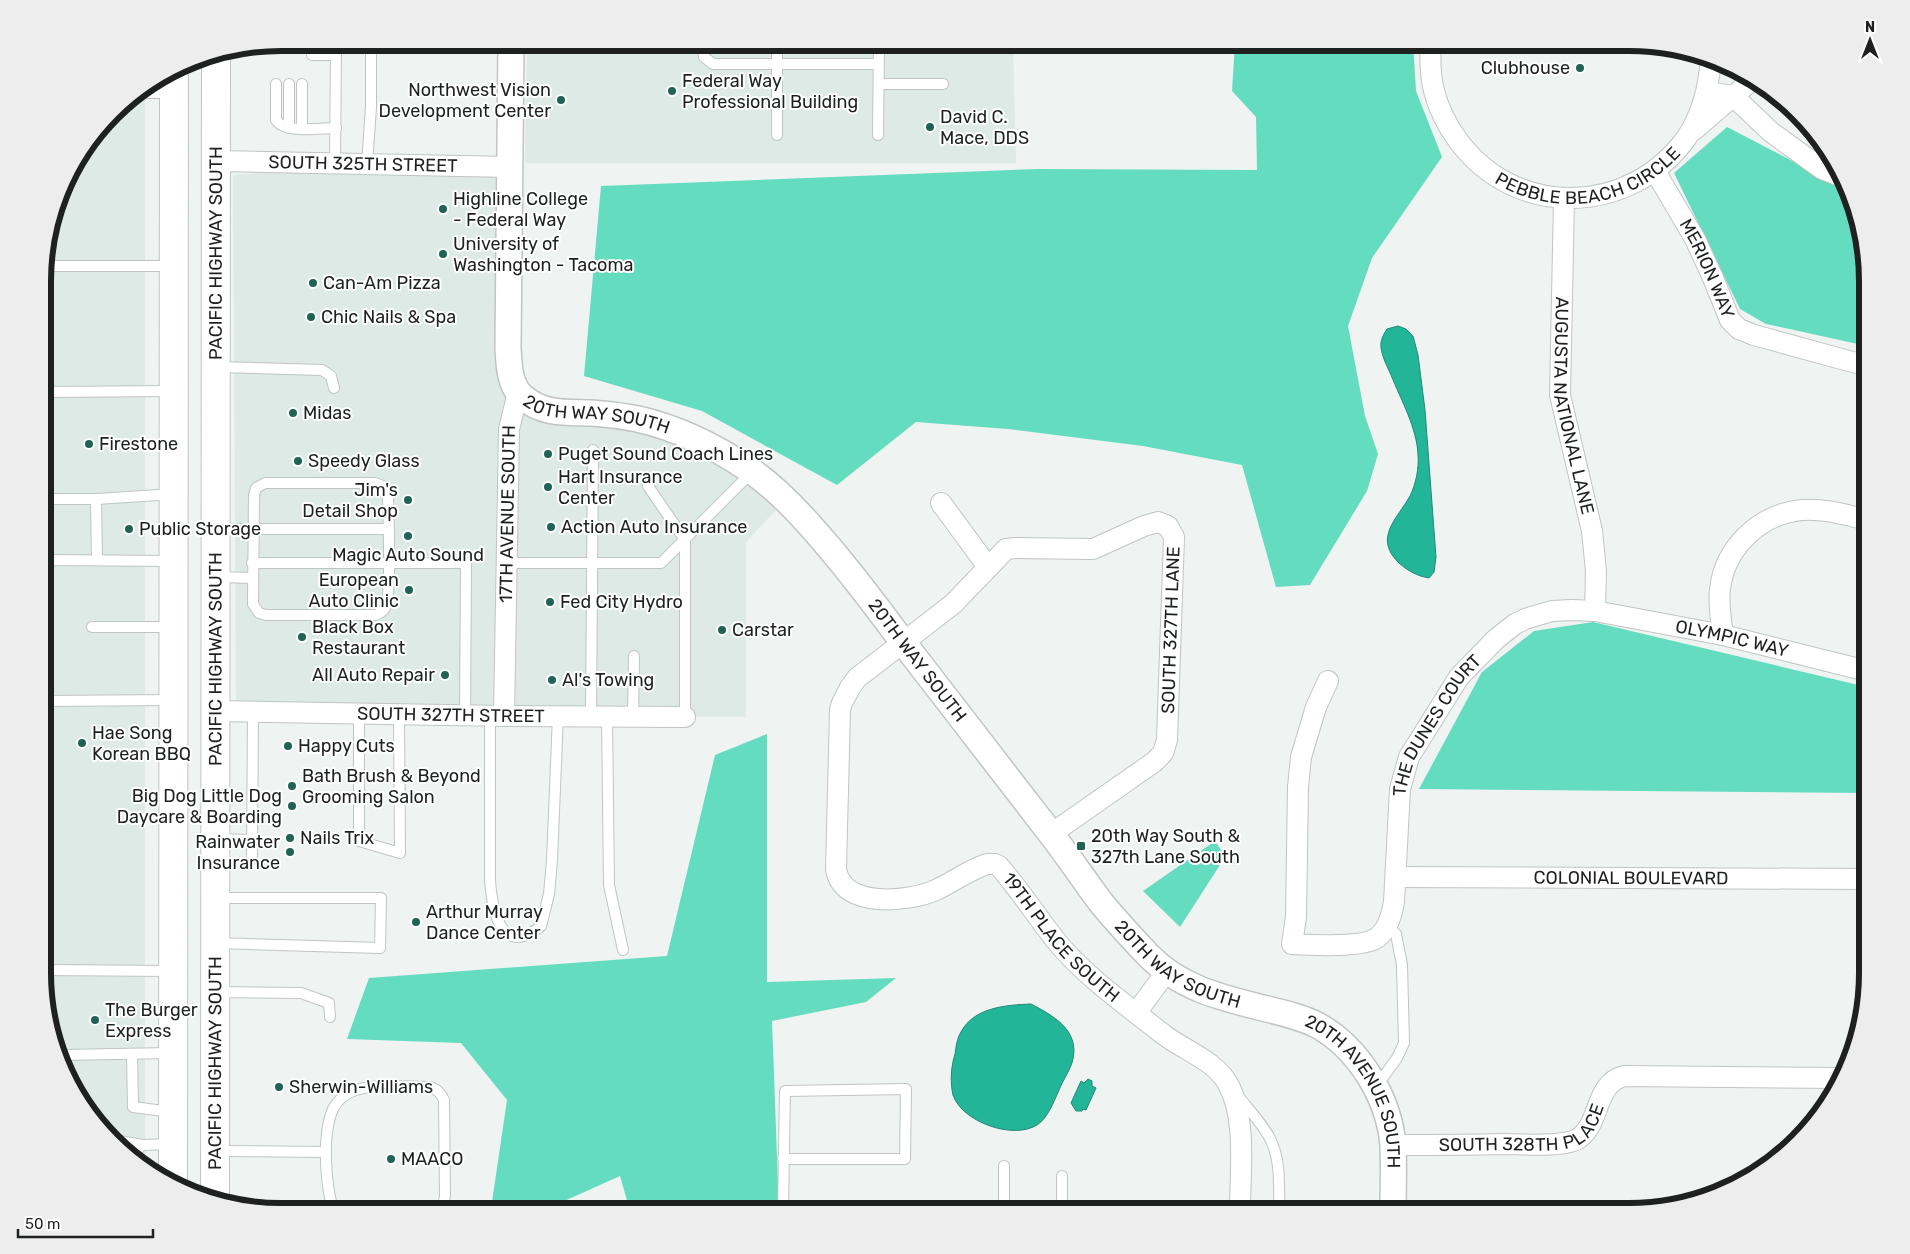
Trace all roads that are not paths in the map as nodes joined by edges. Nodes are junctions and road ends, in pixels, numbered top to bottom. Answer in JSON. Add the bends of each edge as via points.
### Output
{"nodes":[{"id":1,"x":336,"y":51,"type":"edge"},
{"id":2,"x":371,"y":51,"type":"edge"},
{"id":3,"x":511,"y":51,"type":"edge"},
{"id":4,"x":703,"y":51,"type":"edge"},
{"id":5,"x":777,"y":51,"type":"edge"},
{"id":6,"x":879,"y":51,"type":"edge"},
{"id":7,"x":1430,"y":51,"type":"edge"},
{"id":8,"x":312,"y":55,"type":"dead end"},
{"id":9,"x":336,"y":55,"type":"junction"},
{"id":10,"x":216,"y":61,"type":"edge"},
{"id":11,"x":777,"y":64,"type":"junction"},
{"id":12,"x":879,"y":64,"type":"junction"},
{"id":13,"x":1710,"y":66,"type":"edge"},
{"id":14,"x":174,"y":82,"type":"edge"},
{"id":15,"x":276,"y":84,"type":"dead end"},
{"id":16,"x":289,"y":84,"type":"dead end"},
{"id":17,"x":302,"y":84,"type":"dead end"},
{"id":18,"x":878,"y":84,"type":"junction"},
{"id":19,"x":943,"y":84,"type":"dead end"},
{"id":20,"x":1747,"y":84,"type":"edge"},
{"id":21,"x":159,"y":87,"type":"edge"},
{"id":22,"x":1707,"y":92,"type":"junction"},
{"id":23,"x":1733,"y":96,"type":"junction"},
{"id":24,"x":289,"y":128,"type":"junction"},
{"id":25,"x":302,"y":128,"type":"junction"},
{"id":26,"x":336,"y":128,"type":"junction"},
{"id":27,"x":777,"y":135,"type":"dead end"},
{"id":28,"x":878,"y":135,"type":"dead end"},
{"id":29,"x":1687,"y":136,"type":"junction"},
{"id":30,"x":217,"y":161,"type":"junction"},
{"id":31,"x":335,"y":164,"type":"junction"},
{"id":32,"x":367,"y":165,"type":"junction"},
{"id":33,"x":510,"y":167,"type":"junction"},
{"id":34,"x":1655,"y":171,"type":"junction"},
{"id":35,"x":1831,"y":173,"type":"edge"},
{"id":36,"x":1564,"y":199,"type":"junction"},
{"id":37,"x":52,"y":266,"type":"edge"},
{"id":38,"x":176,"y":266,"type":"junction"},
{"id":39,"x":1859,"y":364,"type":"edge"},
{"id":40,"x":217,"y":367,"type":"junction"},
{"id":41,"x":334,"y":388,"type":"dead end"},
{"id":42,"x":174,"y":391,"type":"junction"},
{"id":43,"x":51,"y":392,"type":"edge"},
{"id":44,"x":518,"y":392,"type":"junction"},
{"id":45,"x":594,"y":450,"type":"dead end"},
{"id":46,"x":753,"y":471,"type":"junction"},
{"id":47,"x":648,"y":486,"type":"dead end"},
{"id":48,"x":175,"y":494,"type":"junction"},
{"id":49,"x":51,"y":499,"type":"edge"},
{"id":50,"x":96,"y":499,"type":"junction"},
{"id":51,"x":941,"y":503,"type":"dead end"},
{"id":52,"x":1859,"y":518,"type":"edge"},
{"id":53,"x":216,"y":529,"type":"junction"},
{"id":54,"x":253,"y":529,"type":"junction"},
{"id":55,"x":389,"y":529,"type":"junction"},
{"id":56,"x":684,"y":540,"type":"junction"},
{"id":57,"x":51,"y":560,"type":"edge"},
{"id":58,"x":97,"y":560,"type":"junction"},
{"id":59,"x":174,"y":561,"type":"junction"},
{"id":60,"x":252,"y":563,"type":"junction"},
{"id":61,"x":388,"y":563,"type":"junction"},
{"id":62,"x":506,"y":563,"type":"junction"},
{"id":63,"x":592,"y":563,"type":"junction"},
{"id":64,"x":988,"y":567,"type":"junction"},
{"id":65,"x":216,"y":577,"type":"junction"},
{"id":66,"x":253,"y":578,"type":"junction"},
{"id":67,"x":1596,"y":611,"type":"junction"},
{"id":68,"x":92,"y":627,"type":"dead end"},
{"id":69,"x":175,"y":627,"type":"junction"},
{"id":70,"x":1723,"y":635,"type":"junction"},
{"id":71,"x":903,"y":642,"type":"junction"},
{"id":72,"x":634,"y":656,"type":"dead end"},
{"id":73,"x":1859,"y":669,"type":"edge"},
{"id":74,"x":1328,"y":681,"type":"dead end"},
{"id":75,"x":174,"y":700,"type":"junction"},
{"id":76,"x":51,"y":701,"type":"edge"},
{"id":77,"x":216,"y":711,"type":"junction"},
{"id":78,"x":253,"y":712,"type":"junction"},
{"id":79,"x":359,"y":714,"type":"junction"},
{"id":80,"x":399,"y":714,"type":"junction"},
{"id":81,"x":466,"y":715,"type":"junction"},
{"id":82,"x":497,"y":716,"type":"junction"},
{"id":83,"x":558,"y":716,"type":"junction"},
{"id":84,"x":599,"y":716,"type":"junction"},
{"id":85,"x":633,"y":716,"type":"junction"},
{"id":86,"x":685,"y":716,"type":"joint"},
{"id":87,"x":1051,"y":834,"type":"junction"},
{"id":88,"x":215,"y":839,"type":"junction"},
{"id":89,"x":252,"y":840,"type":"junction"},
{"id":90,"x":252,"y":858,"type":"dead end"},
{"id":91,"x":1396,"y":877,"type":"junction"},
{"id":92,"x":1859,"y":879,"type":"edge"},
{"id":93,"x":216,"y":898,"type":"junction"},
{"id":94,"x":1387,"y":925,"type":"junction"},
{"id":95,"x":215,"y":943,"type":"junction"},
{"id":96,"x":623,"y":950,"type":"dead end"},
{"id":97,"x":51,"y":970,"type":"edge"},
{"id":98,"x":174,"y":971,"type":"junction"},
{"id":99,"x":1167,"y":971,"type":"junction"},
{"id":100,"x":215,"y":992,"type":"junction"},
{"id":101,"x":1265,"y":1008,"type":"joint"},
{"id":102,"x":1136,"y":1013,"type":"junction"},
{"id":103,"x":330,"y":1017,"type":"dead end"},
{"id":104,"x":174,"y":1053,"type":"junction"},
{"id":105,"x":132,"y":1054,"type":"junction"},
{"id":106,"x":67,"y":1055,"type":"edge"},
{"id":107,"x":1833,"y":1078,"type":"edge"},
{"id":108,"x":1228,"y":1084,"type":"junction"},
{"id":109,"x":1376,"y":1088,"type":"junction"},
{"id":110,"x":174,"y":1113,"type":"junction"},
{"id":111,"x":126,"y":1142,"type":"edge"},
{"id":112,"x":174,"y":1144,"type":"junction"},
{"id":113,"x":142,"y":1145,"type":"junction"},
{"id":114,"x":1393,"y":1145,"type":"junction"},
{"id":115,"x":136,"y":1151,"type":"edge"},
{"id":116,"x":215,"y":1151,"type":"junction"},
{"id":117,"x":326,"y":1152,"type":"junction"},
{"id":118,"x":783,"y":1159,"type":"junction"},
{"id":119,"x":1004,"y":1166,"type":"dead end"},
{"id":120,"x":173,"y":1176,"type":"edge"},
{"id":121,"x":1062,"y":1176,"type":"dead end"},
{"id":122,"x":215,"y":1193,"type":"edge"},
{"id":123,"x":332,"y":1203,"type":"edge"},
{"id":124,"x":444,"y":1203,"type":"edge"},
{"id":125,"x":783,"y":1203,"type":"edge"},
{"id":126,"x":1004,"y":1203,"type":"edge"},
{"id":127,"x":1062,"y":1203,"type":"edge"},
{"id":128,"x":1240,"y":1203,"type":"edge"},
{"id":129,"x":1278,"y":1203,"type":"edge"},
{"id":130,"x":1393,"y":1203,"type":"edge"}],
"edges":[{"from":1,"to":9,"type":"lane"},
{"from":2,"to":32,"type":"lane"},
{"from":3,"to":33,"type":"street"},
{"from":4,"to":11,"type":"lane","via":[[704,57],[713,64]]},
{"from":5,"to":11,"type":"lane"},
{"from":6,"to":12,"type":"lane"},
{"from":7,"to":36,"type":"street","name":"PEBBLE BEACH CIRCLE","via":[[1434,92],[1444,121],[1469,156],[1493,175],[1524,190]]},
{"from":8,"to":9,"type":"lane"},
{"from":9,"to":26,"type":"lane"},
{"from":10,"to":30,"type":"main road","name":"PACIFIC HIGHWAY SOUTH"},
{"from":11,"to":12,"type":"lane"},
{"from":11,"to":27,"type":"lane"},
{"from":12,"to":18,"type":"lane"},
{"from":13,"to":22,"type":"street","name":"PEBBLE BEACH CIRCLE"},
{"from":14,"to":21,"type":"lane"},
{"from":14,"to":38,"type":"main road"},
{"from":15,"to":24,"type":"lane","via":[[276,120]]},
{"from":16,"to":24,"type":"lane"},
{"from":17,"to":25,"type":"lane"},
{"from":18,"to":19,"type":"lane"},
{"from":18,"to":28,"type":"lane"},
{"from":20,"to":23,"type":"street"},
{"from":22,"to":23,"type":"street"},
{"from":22,"to":29,"type":"street","name":"PEBBLE BEACH CIRCLE"},
{"from":23,"to":29,"type":"street"},
{"from":23,"to":35,"type":"street","via":[[1771,132]]},
{"from":24,"to":25,"type":"lane"},
{"from":25,"to":26,"type":"lane"},
{"from":26,"to":31,"type":"lane"},
{"from":29,"to":34,"type":"street","name":"PEBBLE BEACH CIRCLE"},
{"from":30,"to":31,"type":"street","name":"SOUTH 325TH STREET"},
{"from":30,"to":40,"type":"main road","name":"PACIFIC HIGHWAY SOUTH"},
{"from":31,"to":32,"type":"street","name":"SOUTH 325TH STREET"},
{"from":32,"to":33,"type":"street","name":"SOUTH 325TH STREET"},
{"from":33,"to":44,"type":"street","via":[[508,348]]},
{"from":34,"to":36,"type":"street","name":"PEBBLE BEACH CIRCLE","via":[[1607,193]]},
{"from":34,"to":39,"type":"street","name":"MERION WAY","via":[[1694,239],[1730,320],[1738,329]]},
{"from":36,"to":67,"type":"street","name":"AUGUSTA NATIONAL LANE","via":[[1560,395],[1592,531]]},
{"from":37,"to":38,"type":"lane"},
{"from":38,"to":42,"type":"main road"},
{"from":40,"to":41,"type":"lane","via":[[322,370],[331,376]]},
{"from":40,"to":53,"type":"main road","name":"PACIFIC HIGHWAY SOUTH"},
{"from":42,"to":43,"type":"lane"},
{"from":42,"to":48,"type":"main road"},
{"from":44,"to":46,"type":"street","name":"20TH WAY SOUTH","via":[[546,410],[622,416],[656,424],[694,439]]},
{"from":44,"to":62,"type":"street","name":"17TH AVENUE SOUTH","via":[[509,429]]},
{"from":45,"to":63,"type":"lane"},
{"from":46,"to":56,"type":"lane"},
{"from":46,"to":71,"type":"street","name":"20TH WAY SOUTH","via":[[786,499],[849,570]]},
{"from":47,"to":56,"type":"lane"},
{"from":48,"to":50,"type":"lane"},
{"from":48,"to":59,"type":"main road"},
{"from":49,"to":50,"type":"lane"},
{"from":50,"to":58,"type":"lane"},
{"from":51,"to":64,"type":"street"},
{"from":52,"to":70,"type":"street","via":[[1803,510],[1778,515],[1738,543],[1727,562],[1720,589]]},
{"from":53,"to":54,"type":"lane"},
{"from":53,"to":65,"type":"main road","name":"PACIFIC HIGHWAY SOUTH"},
{"from":54,"to":55,"type":"lane"},
{"from":54,"to":55,"type":"lane","via":[[254,495],[256,488],[265,483],[375,483],[385,487],[388,494]]},
{"from":54,"to":60,"type":"lane"},
{"from":55,"to":61,"type":"lane"},
{"from":56,"to":63,"type":"lane","via":[[661,562]]},
{"from":56,"to":86,"type":"lane"},
{"from":57,"to":58,"type":"lane"},
{"from":58,"to":59,"type":"lane"},
{"from":59,"to":69,"type":"main road"},
{"from":60,"to":61,"type":"lane"},
{"from":60,"to":66,"type":"lane"},
{"from":61,"to":66,"type":"lane","via":[[387,602],[384,610],[376,615],[262,614],[253,604]]},
{"from":61,"to":81,"type":"lane","via":[[466,563]]},
{"from":62,"to":63,"type":"lane"},
{"from":62,"to":82,"type":"street","name":"17TH AVENUE SOUTH"},
{"from":63,"to":84,"type":"lane"},
{"from":64,"to":71,"type":"street","name":"SOUTH 327TH LANE","via":[[952,604]]},
{"from":64,"to":87,"type":"street","name":"SOUTH 327TH LANE","via":[[1009,548],[1093,549],[1156,523],[1168,526],[1174,537],[1170,683],[1164,752]]},
{"from":65,"to":66,"type":"lane"},
{"from":65,"to":77,"type":"main road","name":"PACIFIC HIGHWAY SOUTH"},
{"from":67,"to":70,"type":"street","name":"OLYMPIC WAY"},
{"from":67,"to":91,"type":"street","name":"THE DUNES COURT","via":[[1552,611],[1525,618],[1496,639],[1458,677],[1416,743],[1403,774],[1398,807]]},
{"from":68,"to":69,"type":"lane"},
{"from":69,"to":75,"type":"main road"},
{"from":70,"to":73,"type":"street","name":"OLYMPIC WAY"},
{"from":71,"to":87,"type":"street","name":"20TH WAY SOUTH"},
{"from":71,"to":102,"type":"street","name":"19TH PLACE SOUTH","via":[[856,679],[841,706],[836,863],[841,883],[854,894],[866,897],[908,897],[936,890],[985,864],[995,864],[1057,942]]},
{"from":72,"to":85,"type":"lane"},
{"from":74,"to":94,"type":"street","via":[[1316,707],[1301,757],[1296,917],[1292,944],[1369,941],[1378,937]]},
{"from":75,"to":76,"type":"lane"},
{"from":75,"to":98,"type":"main road"},
{"from":77,"to":78,"type":"street","name":"SOUTH 327TH STREET"},
{"from":77,"to":88,"type":"main road","name":"PACIFIC HIGHWAY SOUTH"},
{"from":78,"to":79,"type":"street","name":"SOUTH 327TH STREET"},
{"from":78,"to":89,"type":"lane"},
{"from":79,"to":80,"type":"street","name":"SOUTH 327TH STREET"},
{"from":79,"to":80,"type":"lane","via":[[359,842],[400,852]]},
{"from":80,"to":81,"type":"street","name":"SOUTH 327TH STREET"},
{"from":81,"to":82,"type":"street","name":"SOUTH 327TH STREET"},
{"from":82,"to":83,"type":"street","name":"SOUTH 327TH STREET"},
{"from":82,"to":83,"type":"lane","via":[[491,900],[500,928],[509,935],[517,936],[527,936],[541,926],[549,894]]},
{"from":83,"to":84,"type":"street","name":"SOUTH 327TH STREET"},
{"from":84,"to":85,"type":"street","name":"SOUTH 327TH STREET"},
{"from":84,"to":96,"type":"lane","via":[[609,885]]},
{"from":85,"to":86,"type":"street","name":"SOUTH 327TH STREET"},
{"from":87,"to":99,"type":"street","name":"20TH WAY SOUTH","via":[[1100,902]]},
{"from":88,"to":89,"type":"lane"},
{"from":88,"to":93,"type":"main road","name":"PACIFIC HIGHWAY SOUTH"},
{"from":89,"to":90,"type":"lane"},
{"from":91,"to":92,"type":"street","name":"COLONIAL BOULEVARD"},
{"from":91,"to":94,"type":"street","name":"THE DUNES COURT","via":[[1393,908]]},
{"from":93,"to":95,"type":"main road","name":"PACIFIC HIGHWAY SOUTH"},
{"from":93,"to":95,"type":"lane","via":[[381,898],[380,948]]},
{"from":94,"to":109,"type":"lane","via":[[1396,934],[1402,965],[1404,1043]]},
{"from":95,"to":100,"type":"main road","name":"PACIFIC HIGHWAY SOUTH"},
{"from":97,"to":98,"type":"lane"},
{"from":98,"to":104,"type":"main road"},
{"from":99,"to":101,"type":"street","name":"20TH WAY SOUTH","via":[[1203,992]]},
{"from":99,"to":102,"type":"street"},
{"from":100,"to":103,"type":"lane","via":[[301,993],[328,1003]]},
{"from":100,"to":116,"type":"main road","name":"PACIFIC HIGHWAY SOUTH"},
{"from":101,"to":109,"type":"street","name":"20TH AVENUE SOUTH","via":[[1300,1017],[1324,1029],[1350,1052]]},
{"from":102,"to":108,"type":"street","name":"19TH PLACE SOUTH","via":[[1220,1072]]},
{"from":104,"to":105,"type":"lane"},
{"from":104,"to":110,"type":"main road"},
{"from":105,"to":106,"type":"lane"},
{"from":105,"to":110,"type":"lane","via":[[133,1107]]},
{"from":107,"to":114,"type":"street","name":"SOUTH 328TH PLACE","via":[[1624,1076],[1608,1086],[1588,1129],[1572,1142]]},
{"from":108,"to":128,"type":"street","name":"19TH PLACE SOUTH","via":[[1240,1131]]},
{"from":108,"to":129,"type":"lane","via":[[1262,1126],[1276,1150]]},
{"from":109,"to":114,"type":"street","name":"20TH AVENUE SOUTH"},
{"from":110,"to":112,"type":"main road"},
{"from":111,"to":113,"type":"lane"},
{"from":112,"to":113,"type":"lane"},
{"from":112,"to":120,"type":"main road"},
{"from":113,"to":115,"type":"lane"},
{"from":114,"to":130,"type":"street","name":"20TH AVENUE SOUTH"},
{"from":116,"to":117,"type":"lane"},
{"from":116,"to":122,"type":"main road","name":"PACIFIC HIGHWAY SOUTH"},
{"from":117,"to":123,"type":"lane"},
{"from":117,"to":124,"type":"lane","via":[[333,1110],[337,1102],[353,1091],[435,1089],[444,1100]]},
{"from":118,"to":118,"type":"lane","via":[[785,1091],[906,1089],[905,1159]]},
{"from":118,"to":125,"type":"lane"},
{"from":119,"to":126,"type":"lane"},
{"from":121,"to":127,"type":"lane"}]}
